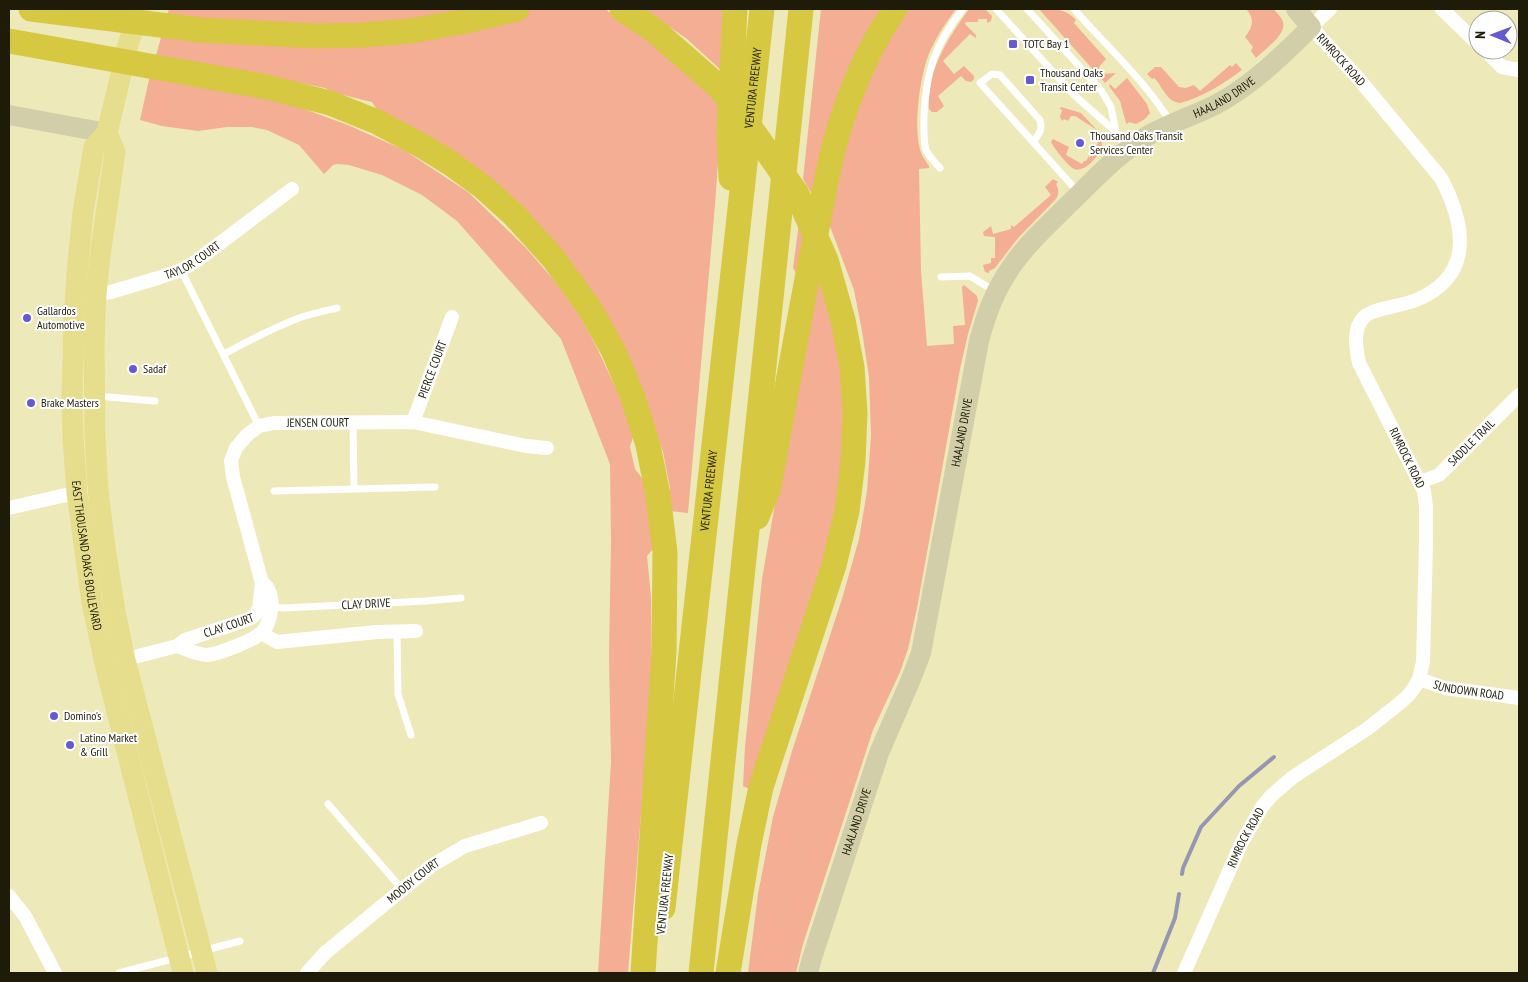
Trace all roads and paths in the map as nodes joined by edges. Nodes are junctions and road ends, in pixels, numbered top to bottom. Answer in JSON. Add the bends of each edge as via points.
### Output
{"nodes":[{"id":1,"x":31,"y":9,"type":"edge"},
{"id":2,"x":139,"y":9,"type":"edge"},
{"id":3,"x":517,"y":9,"type":"edge"},
{"id":4,"x":622,"y":9,"type":"edge"},
{"id":5,"x":735,"y":9,"type":"edge"},
{"id":6,"x":762,"y":9,"type":"edge"},
{"id":7,"x":801,"y":9,"type":"edge"},
{"id":8,"x":896,"y":9,"type":"edge"},
{"id":9,"x":963,"y":9,"type":"edge"},
{"id":10,"x":996,"y":9,"type":"edge"},
{"id":11,"x":1027,"y":9,"type":"edge"},
{"id":12,"x":1074,"y":9,"type":"edge"},
{"id":13,"x":1296,"y":9,"type":"edge"},
{"id":14,"x":1330,"y":9,"type":"edge"},
{"id":15,"x":1442,"y":9,"type":"edge"},
{"id":16,"x":1311,"y":27,"type":"junction"},
{"id":17,"x":1468,"y":34,"type":"edge"},
{"id":18,"x":9,"y":41,"type":"edge"},
{"id":19,"x":1495,"y":60,"type":"edge"},
{"id":20,"x":1519,"y":70,"type":"edge"},
{"id":21,"x":9,"y":115,"type":"edge"},
{"id":22,"x":1172,"y":124,"type":"junction"},
{"id":23,"x":1116,"y":132,"type":"junction"},
{"id":24,"x":107,"y":133,"type":"junction"},
{"id":25,"x":1032,"y":142,"type":"junction"},
{"id":26,"x":1127,"y":150,"type":"junction"},
{"id":27,"x":940,"y":168,"type":"dead end"},
{"id":28,"x":292,"y":188,"type":"dead end"},
{"id":29,"x":1080,"y":194,"type":"junction"},
{"id":30,"x":736,"y":255,"type":"junction"},
{"id":31,"x":181,"y":270,"type":"junction"},
{"id":32,"x":941,"y":277,"type":"dead end"},
{"id":33,"x":996,"y":293,"type":"junction"},
{"id":34,"x":96,"y":294,"type":"junction"},
{"id":35,"x":75,"y":298,"type":"junction"},
{"id":36,"x":337,"y":308,"type":"dead end"},
{"id":37,"x":452,"y":317,"type":"dead end"},
{"id":38,"x":224,"y":354,"type":"junction"},
{"id":39,"x":1519,"y":395,"type":"edge"},
{"id":40,"x":83,"y":396,"type":"junction"},
{"id":41,"x":155,"y":401,"type":"dead end"},
{"id":42,"x":414,"y":422,"type":"junction"},
{"id":43,"x":353,"y":423,"type":"junction"},
{"id":44,"x":259,"y":426,"type":"junction"},
{"id":45,"x":547,"y":448,"type":"dead end"},
{"id":46,"x":1420,"y":482,"type":"junction"},
{"id":47,"x":435,"y":487,"type":"dead end"},
{"id":48,"x":354,"y":489,"type":"junction"},
{"id":49,"x":274,"y":490,"type":"dead end"},
{"id":50,"x":88,"y":492,"type":"junction"},
{"id":51,"x":9,"y":508,"type":"edge"},
{"id":52,"x":744,"y":553,"type":"junction"},
{"id":53,"x":262,"y":583,"type":"junction"},
{"id":54,"x":461,"y":598,"type":"dead end"},
{"id":55,"x":271,"y":607,"type":"junction"},
{"id":56,"x":416,"y":631,"type":"dead end"},
{"id":57,"x":397,"y":632,"type":"junction"},
{"id":58,"x":261,"y":633,"type":"junction"},
{"id":59,"x":177,"y":646,"type":"junction"},
{"id":60,"x":115,"y":662,"type":"junction"},
{"id":61,"x":1418,"y":679,"type":"junction"},
{"id":62,"x":1519,"y":698,"type":"edge"},
{"id":63,"x":411,"y":735,"type":"dead end"},
{"id":64,"x":328,"y":804,"type":"dead end"},
{"id":65,"x":541,"y":824,"type":"dead end"},
{"id":66,"x":402,"y":890,"type":"junction"},
{"id":67,"x":9,"y":896,"type":"edge"},
{"id":68,"x":240,"y":941,"type":"dead end"},
{"id":69,"x":201,"y":951,"type":"junction"},
{"id":70,"x":181,"y":965,"type":"edge"},
{"id":71,"x":55,"y":973,"type":"edge"},
{"id":72,"x":119,"y":973,"type":"edge"},
{"id":73,"x":207,"y":973,"type":"edge"},
{"id":74,"x":307,"y":973,"type":"edge"},
{"id":75,"x":643,"y":973,"type":"edge"},
{"id":76,"x":656,"y":973,"type":"edge"},
{"id":77,"x":701,"y":973,"type":"edge"},
{"id":78,"x":728,"y":973,"type":"edge"},
{"id":79,"x":808,"y":973,"type":"edge"},
{"id":80,"x":1184,"y":973,"type":"edge"}],
"edges":[{"from":1,"to":3,"type":"highway","via":[[201,30],[316,36],[410,31]]},
{"from":2,"to":24,"type":"main road","name":"EAST THOUSAND OAKS BOULEVARD"},
{"from":4,"to":78,"type":"highway","via":[[654,30],[719,87],[797,194],[826,260],[852,367],[853,461],[847,511],[834,565],[761,788]]},
{"from":5,"to":30,"type":"highway","via":[[729,132]]},
{"from":6,"to":30,"type":"highway","name":"VENTURA FREEWAY"},
{"from":7,"to":52,"type":"highway"},
{"from":8,"to":52,"type":"highway","via":[[874,44],[853,88],[834,145],[769,486]]},
{"from":9,"to":27,"type":"lane","via":[[949,26],[933,57],[925,90],[924,143]]},
{"from":10,"to":23,"type":"lane","via":[[1074,95]]},
{"from":11,"to":23,"type":"lane","via":[[1101,90],[1111,106]]},
{"from":12,"to":22,"type":"lane"},
{"from":13,"to":16,"type":"street"},
{"from":14,"to":16,"type":"street"},
{"from":15,"to":17,"type":"street"},
{"from":16,"to":22,"type":"street","name":"HAALAND DRIVE","via":[[1236,92]]},
{"from":16,"to":46,"type":"street","name":"RIMROCK ROAD","via":[[1441,178],[1456,213],[1460,249],[1451,273],[1432,292],[1417,300],[1366,316],[1356,333],[1360,363]]},
{"from":18,"to":75,"type":"highway","via":[[267,87],[330,103],[376,122],[424,147],[483,187],[553,258],[590,309],[613,350],[648,445],[665,552],[664,652]]},
{"from":19,"to":20,"type":"street","via":[[1502,67]]},
{"from":21,"to":24,"type":"street"},
{"from":22,"to":26,"type":"street","name":"HAALAND DRIVE"},
{"from":23,"to":26,"type":"lane"},
{"from":24,"to":34,"type":"main road","name":"EAST THOUSAND OAKS BOULEVARD","via":[[115,152]]},
{"from":24,"to":35,"type":"main road","name":"EAST THOUSAND OAKS BOULEVARD","via":[[94,147]]},
{"from":25,"to":25,"type":"lane","via":[[980,83],[992,74],[1000,75],[1040,120],[1041,131]]},
{"from":25,"to":29,"type":"lane"},
{"from":26,"to":29,"type":"street","name":"HAALAND DRIVE"},
{"from":28,"to":31,"type":"street","name":"TAYLOR COURT"},
{"from":29,"to":33,"type":"street","name":"HAALAND DRIVE","via":[[1018,257]]},
{"from":30,"to":76,"type":"highway","name":"VENTURA FREEWAY"},
{"from":31,"to":34,"type":"street","name":"TAYLOR COURT"},
{"from":31,"to":38,"type":"lane"},
{"from":32,"to":33,"type":"lane","via":[[970,276]]},
{"from":33,"to":79,"type":"street","name":"HAALAND DRIVE","via":[[979,341],[920,653],[879,753]]},
{"from":34,"to":35,"type":"street","name":"TAYLOR COURT"},
{"from":34,"to":40,"type":"main road","name":"EAST THOUSAND OAKS BOULEVARD","via":[[94,343]]},
{"from":35,"to":40,"type":"main road","name":"EAST THOUSAND OAKS BOULEVARD"},
{"from":36,"to":38,"type":"lane","via":[[287,323]]},
{"from":37,"to":42,"type":"street","name":"PIERCE COURT"},
{"from":38,"to":44,"type":"lane"},
{"from":39,"to":46,"type":"street","name":"SADDLE TRAIL","via":[[1438,475]]},
{"from":40,"to":41,"type":"lane"},
{"from":40,"to":50,"type":"main road","name":"EAST THOUSAND OAKS BOULEVARD"},
{"from":42,"to":43,"type":"street","name":"JENSEN COURT"},
{"from":42,"to":45,"type":"street","name":"JENSEN COURT"},
{"from":43,"to":44,"type":"street","name":"JENSEN COURT","via":[[274,423]]},
{"from":43,"to":48,"type":"lane"},
{"from":44,"to":53,"type":"street","via":[[236,448],[231,461]]},
{"from":46,"to":61,"type":"street","name":"RIMROCK ROAD","via":[[1426,506],[1426,540],[1423,662]]},
{"from":47,"to":48,"type":"lane"},
{"from":48,"to":49,"type":"lane"},
{"from":50,"to":51,"type":"street"},
{"from":50,"to":60,"type":"main road","name":"EAST THOUSAND OAKS BOULEVARD","via":[[104,548],[115,610]]},
{"from":52,"to":77,"type":"highway"},
{"from":53,"to":55,"type":"street","via":[[268,589]]},
{"from":53,"to":59,"type":"street","name":"CLAY COURT","via":[[259,608],[251,618],[185,640]]},
{"from":54,"to":55,"type":"lane","name":"CLAY DRIVE"},
{"from":55,"to":58,"type":"street","name":"CLAY COURT"},
{"from":56,"to":57,"type":"street","name":"CLAY COURT"},
{"from":57,"to":58,"type":"street","name":"CLAY COURT","via":[[277,642]]},
{"from":57,"to":63,"type":"lane","via":[[398,694]]},
{"from":58,"to":59,"type":"street","name":"CLAY COURT","via":[[214,654],[204,655]]},
{"from":59,"to":60,"type":"street","name":"CLAY COURT"},
{"from":60,"to":69,"type":"main road","name":"EAST THOUSAND OAKS BOULEVARD"},
{"from":60,"to":70,"type":"main road","name":"EAST THOUSAND OAKS BOULEVARD"},
{"from":61,"to":62,"type":"street","name":"SUNDOWN ROAD","via":[[1444,688]]},
{"from":61,"to":80,"type":"street","name":"RIMROCK ROAD","via":[[1408,696],[1395,707],[1293,777],[1262,807],[1242,842]]},
{"from":64,"to":66,"type":"lane"},
{"from":65,"to":66,"type":"street","name":"MOODY COURT","via":[[465,846],[431,866]]},
{"from":66,"to":74,"type":"street","name":"MOODY COURT","via":[[325,953]]},
{"from":67,"to":71,"type":"street","via":[[26,916]]},
{"from":68,"to":69,"type":"lane"},
{"from":69,"to":70,"type":"lane"},
{"from":69,"to":73,"type":"main road","name":"EAST THOUSAND OAKS BOULEVARD"},
{"from":70,"to":72,"type":"lane"}]}
